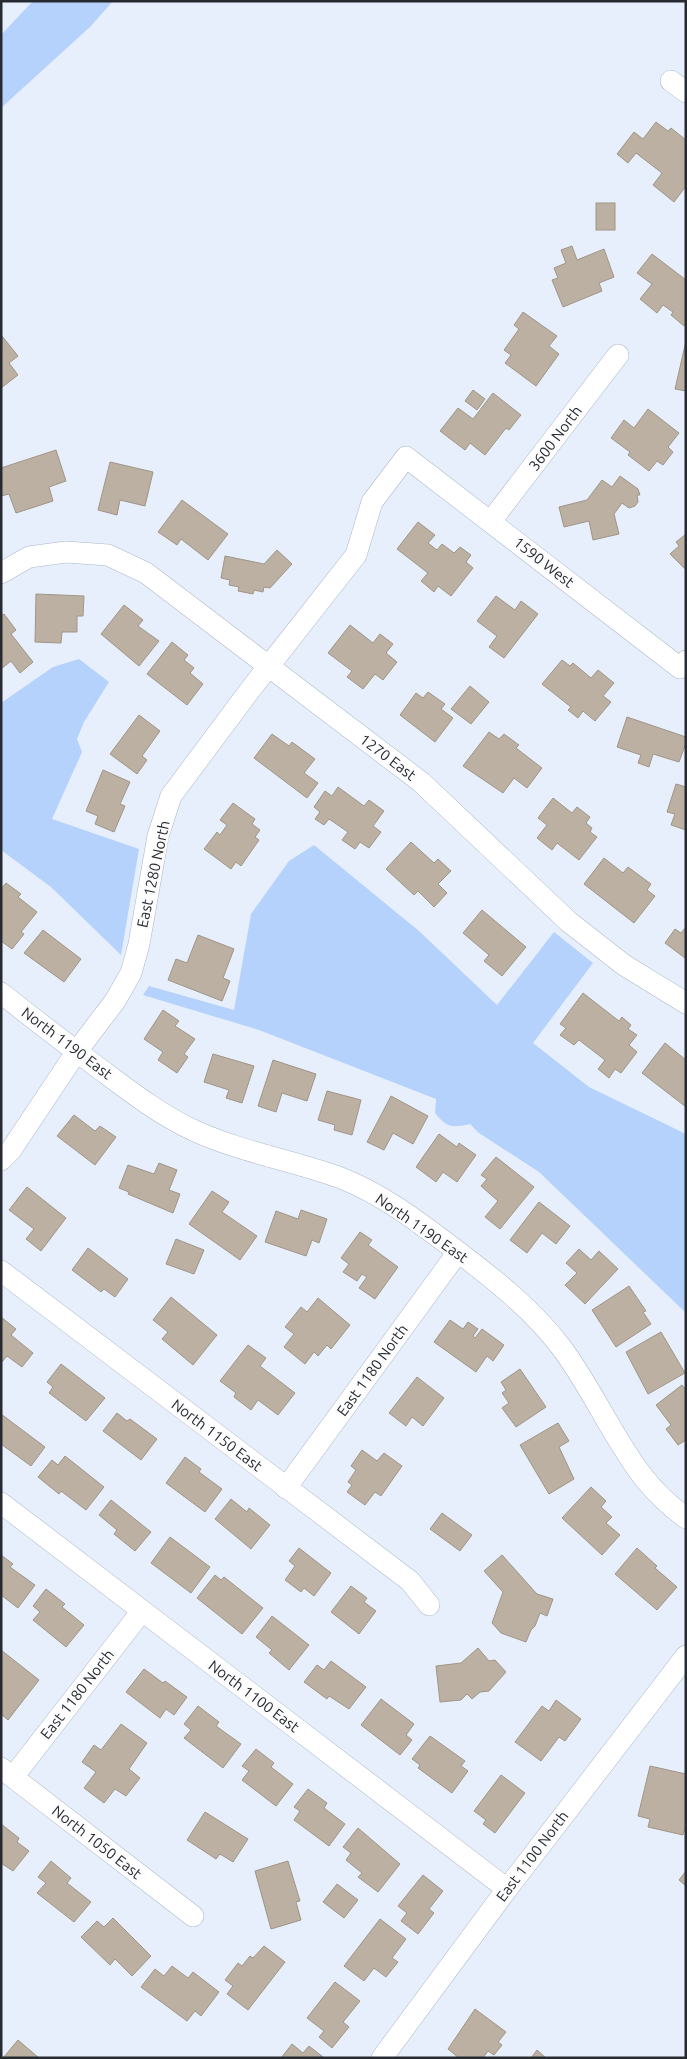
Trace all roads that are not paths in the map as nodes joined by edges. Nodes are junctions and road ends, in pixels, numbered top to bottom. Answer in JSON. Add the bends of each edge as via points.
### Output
{"nodes":[{"id":1,"x":618,"y":355,"type":"dead end"},
{"id":2,"x":406,"y":457,"type":"joint"},
{"id":3,"x":491,"y":521,"type":"junction"},
{"id":4,"x":1,"y":573,"type":"edge"},
{"id":5,"x":683,"y":664,"type":"edge"},
{"id":6,"x":269,"y":666,"type":"junction"},
{"id":7,"x":1,"y":993,"type":"edge"},
{"id":8,"x":686,"y":1004,"type":"edge"},
{"id":9,"x":77,"y":1051,"type":"junction"},
{"id":10,"x":1,"y":1160,"type":"edge"},
{"id":11,"x":458,"y":1252,"type":"junction"},
{"id":12,"x":1,"y":1271,"type":"edge"},
{"id":13,"x":286,"y":1488,"type":"junction"},
{"id":14,"x":1,"y":1503,"type":"edge"},
{"id":15,"x":686,"y":1518,"type":"edge"},
{"id":16,"x":429,"y":1604,"type":"dead end"},
{"id":17,"x":142,"y":1611,"type":"junction"},
{"id":18,"x":686,"y":1656,"type":"edge"},
{"id":19,"x":7,"y":1773,"type":"edge"},
{"id":20,"x":507,"y":1889,"type":"junction"},
{"id":21,"x":193,"y":1916,"type":"dead end"},
{"id":22,"x":382,"y":2058,"type":"edge"}],
"edges":[{"from":1,"to":3,"type":"street","name":"3600 North"},
{"from":2,"to":3,"type":"street","name":"1590 West"},
{"from":2,"to":6,"type":"street","name":"East 1280 North","via":[[372,502],[356,555]]},
{"from":3,"to":5,"type":"street","name":"1590 West"},
{"from":4,"to":6,"type":"street","name":"1270 East","via":[[29,558],[66,552],[108,555],[146,573]]},
{"from":6,"to":8,"type":"street","name":"1270 East","via":[[421,782],[569,922],[624,965]]},
{"from":6,"to":9,"type":"street","name":"East 1280 North","via":[[172,796],[158,836],[140,944],[131,973]]},
{"from":7,"to":9,"type":"street","name":"North 1190 East"},
{"from":9,"to":10,"type":"street","name":"East 1280 North"},
{"from":9,"to":11,"type":"street","name":"North 1190 East","via":[[148,1104],[192,1130],[368,1189],[394,1204]]},
{"from":11,"to":13,"type":"street","name":"East 1180 North"},
{"from":11,"to":15,"type":"street","name":"North 1190 East","via":[[510,1292],[542,1324],[571,1362],[645,1479]]},
{"from":12,"to":13,"type":"street","name":"North 1150 East"},
{"from":13,"to":16,"type":"street","name":"North 1150 East","via":[[410,1582]]},
{"from":14,"to":17,"type":"street","name":"North 1100 East"},
{"from":17,"to":19,"type":"street","name":"East 1180 North"},
{"from":17,"to":20,"type":"street","name":"North 1100 East"},
{"from":18,"to":20,"type":"street","name":"East 1100 North"},
{"from":19,"to":21,"type":"street","name":"North 1050 East"},
{"from":20,"to":22,"type":"street","name":"East 1100 North"}]}
